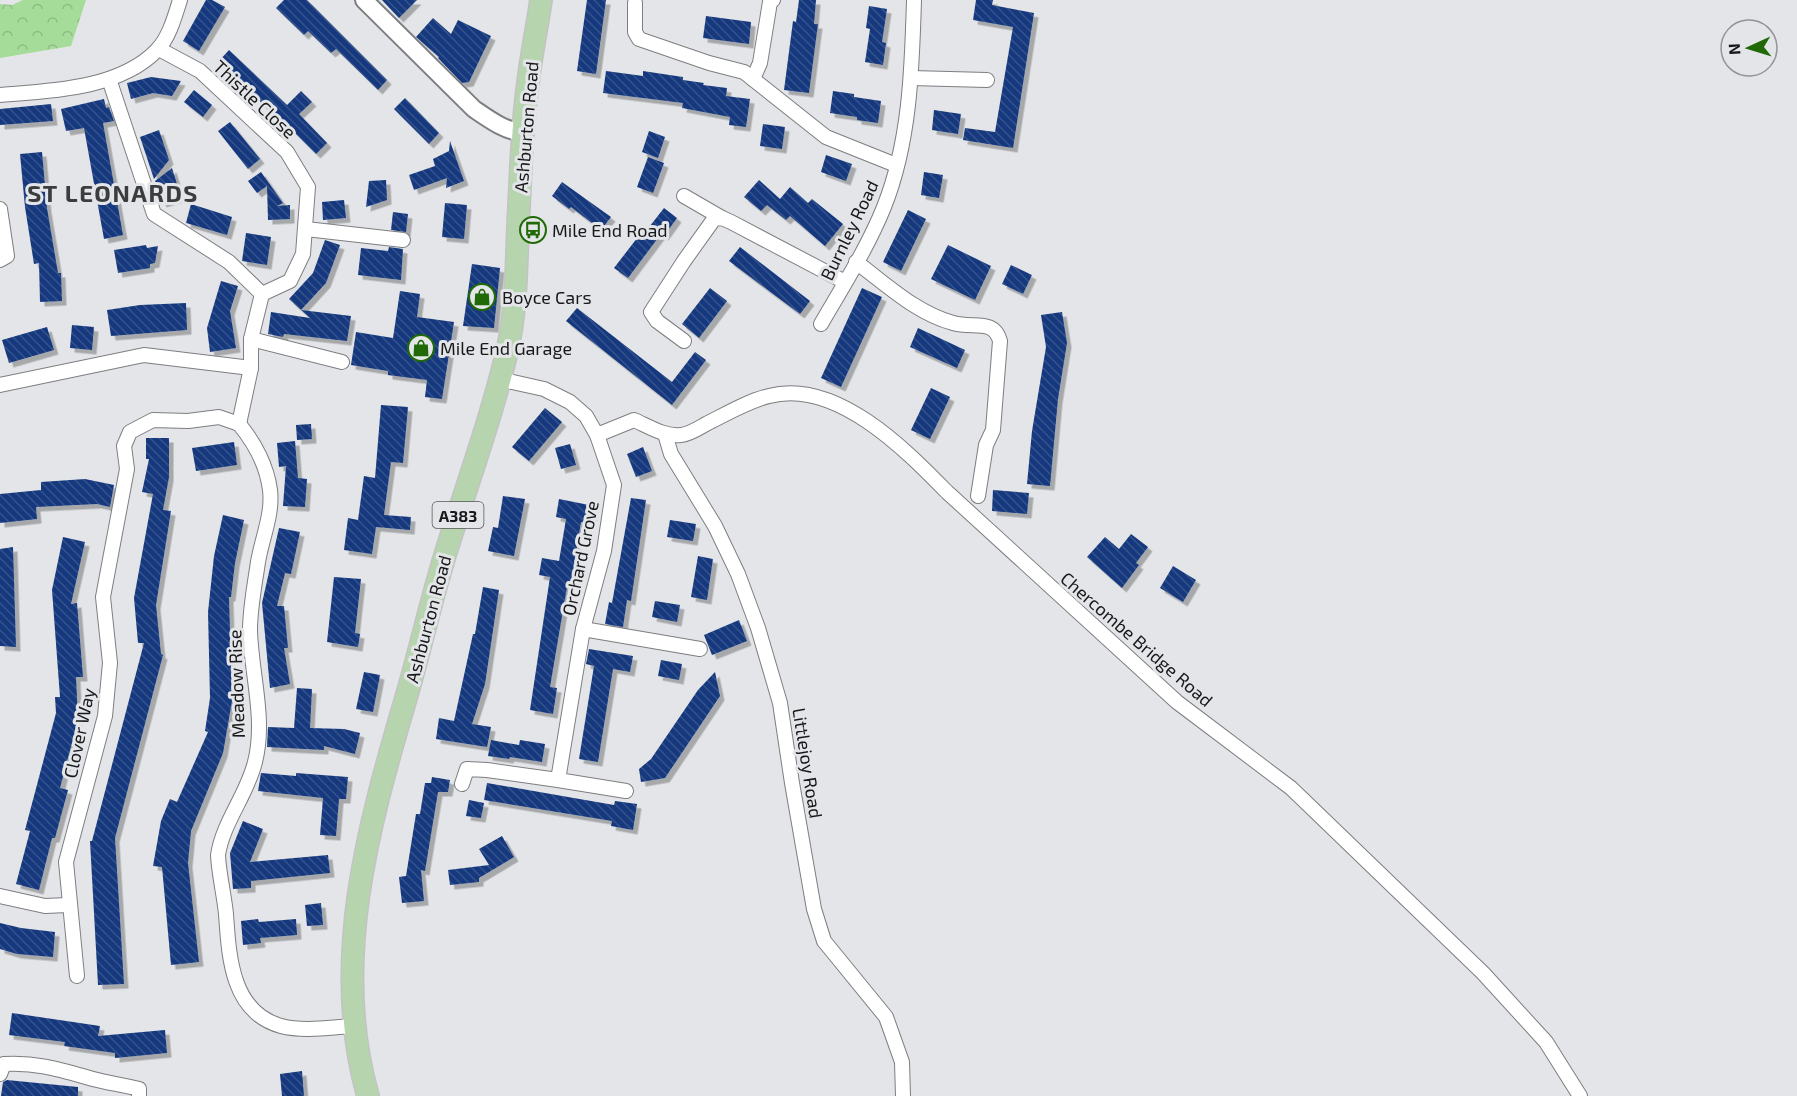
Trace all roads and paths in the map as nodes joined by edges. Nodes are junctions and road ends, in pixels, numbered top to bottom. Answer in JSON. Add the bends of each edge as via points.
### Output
{"nodes":[{"id":1,"x":180,"y":0,"type":"edge"},
{"id":2,"x":364,"y":0,"type":"edge"},
{"id":3,"x":541,"y":0,"type":"edge"},
{"id":4,"x":773,"y":0,"type":"edge"},
{"id":5,"x":914,"y":0,"type":"edge"},
{"id":6,"x":635,"y":3,"type":"dead end"},
{"id":7,"x":159,"y":49,"type":"junction"},
{"id":8,"x":910,"y":78,"type":"junction"},
{"id":9,"x":109,"y":79,"type":"junction"},
{"id":10,"x":753,"y":79,"type":"junction"},
{"id":11,"x":987,"y":80,"type":"dead end"},
{"id":12,"x":0,"y":94,"type":"edge"},
{"id":13,"x":524,"y":133,"type":"junction"},
{"id":14,"x":896,"y":165,"type":"junction"},
{"id":15,"x":684,"y":196,"type":"dead end"},
{"id":16,"x":0,"y":209,"type":"edge"},
{"id":17,"x":722,"y":218,"type":"junction"},
{"id":18,"x":306,"y":230,"type":"junction"},
{"id":19,"x":403,"y":240,"type":"dead end"},
{"id":20,"x":0,"y":260,"type":"edge"},
{"id":21,"x":856,"y":262,"type":"junction"},
{"id":22,"x":845,"y":282,"type":"junction"},
{"id":23,"x":262,"y":294,"type":"junction"},
{"id":24,"x":821,"y":324,"type":"dead end"},
{"id":25,"x":251,"y":339,"type":"junction"},
{"id":26,"x":684,"y":341,"type":"dead end"},
{"id":27,"x":342,"y":362,"type":"dead end"},
{"id":28,"x":251,"y":368,"type":"junction"},
{"id":29,"x":500,"y":379,"type":"junction"},
{"id":30,"x":0,"y":385,"type":"edge"},
{"id":31,"x":239,"y":424,"type":"junction"},
{"id":32,"x":665,"y":434,"type":"junction"},
{"id":33,"x":597,"y":435,"type":"junction"},
{"id":34,"x":978,"y":496,"type":"dead end"},
{"id":35,"x":583,"y":629,"type":"junction"},
{"id":36,"x":700,"y":649,"type":"dead end"},
{"id":37,"x":558,"y":780,"type":"junction"},
{"id":38,"x":462,"y":784,"type":"dead end"},
{"id":39,"x":626,"y":791,"type":"dead end"},
{"id":40,"x":0,"y":896,"type":"edge"},
{"id":41,"x":68,"y":905,"type":"junction"},
{"id":42,"x":77,"y":976,"type":"dead end"},
{"id":43,"x":355,"y":1026,"type":"junction"},
{"id":44,"x":2,"y":1069,"type":"edge"},
{"id":45,"x":139,"y":1096,"type":"edge"},
{"id":46,"x":368,"y":1096,"type":"edge"},
{"id":47,"x":903,"y":1096,"type":"edge"},
{"id":48,"x":1580,"y":1096,"type":"edge"}],
"edges":[{"from":1,"to":7,"type":"street"},
{"from":2,"to":13,"type":"street","via":[[474,109],[493,123]]},
{"from":3,"to":13,"type":"main road","name":"Ashburton Road","number":"A383","via":[[527,85]]},
{"from":4,"to":10,"type":"street"},
{"from":5,"to":8,"type":"street","name":"Burnley Road"},
{"from":6,"to":10,"type":"street","via":[[635,32],[639,39],[744,72]]},
{"from":7,"to":9,"type":"street","via":[[140,65]]},
{"from":7,"to":18,"type":"street","name":"Thistle Close","via":[[200,71],[287,152],[308,187]]},
{"from":8,"to":11,"type":"street"},
{"from":8,"to":14,"type":"street","name":"Burnley Road"},
{"from":9,"to":12,"type":"street","via":[[60,91]]},
{"from":9,"to":23,"type":"street","via":[[154,214],[229,262]]},
{"from":10,"to":14,"type":"street","via":[[826,136]]},
{"from":13,"to":29,"type":"main road","name":"Ashburton Road","number":"A383","via":[[513,312]]},
{"from":14,"to":21,"type":"street","name":"Burnley Road","via":[[884,208]]},
{"from":15,"to":17,"type":"street"},
{"from":16,"to":20,"type":"street","via":[[7,256]]},
{"from":17,"to":22,"type":"street"},
{"from":17,"to":26,"type":"street","via":[[714,219],[708,226],[651,312]]},
{"from":18,"to":19,"type":"street"},
{"from":18,"to":23,"type":"street","name":"Thistle Close","via":[[303,254],[290,281]]},
{"from":21,"to":22,"type":"street","name":"Burnley Road"},
{"from":21,"to":34,"type":"street","via":[[909,302],[952,323],[990,327],[997,332],[1000,341],[993,430],[986,445]]},
{"from":22,"to":24,"type":"street","name":"Burnley Road"},
{"from":23,"to":25,"type":"street"},
{"from":25,"to":27,"type":"street"},
{"from":25,"to":28,"type":"street"},
{"from":28,"to":30,"type":"street","via":[[144,355]]},
{"from":28,"to":31,"type":"street"},
{"from":29,"to":33,"type":"street","name":"Orchard Grove","via":[[544,388],[570,402],[586,416]]},
{"from":29,"to":43,"type":"main road","name":"Ashburton Road","number":"A383","via":[[445,554],[362,864],[352,968]]},
{"from":31,"to":41,"type":"street","name":"Clover Way","via":[[219,417],[153,420],[130,432],[124,446],[127,470],[103,597],[110,663],[105,716],[66,862]]},
{"from":31,"to":43,"type":"street","name":"Meadow Rise","via":[[250,436],[262,462],[270,489],[270,513],[250,627],[258,708],[255,762],[239,804],[220,838],[218,855],[233,976],[247,1004],[268,1021],[298,1028]]},
{"from":32,"to":33,"type":"street","via":[[634,420]]},
{"from":32,"to":47,"type":"street","name":"Littlejoy Road","via":[[671,453],[734,565],[758,628],[780,703],[814,909],[824,941],[886,1017],[902,1062]]},
{"from":32,"to":48,"type":"street","name":"Chercombe Bridge Road","via":[[682,435],[769,396],[791,392],[824,398],[878,429],[1177,702],[1292,788],[1483,973],[1546,1042]]},
{"from":33,"to":35,"type":"street","name":"Orchard Grove","via":[[614,485],[604,551]]},
{"from":35,"to":36,"type":"street","name":"Orchard Grove"},
{"from":35,"to":37,"type":"street","name":"Orchard Grove"},
{"from":37,"to":38,"type":"street","via":[[467,769]]},
{"from":37,"to":39,"type":"street"},
{"from":40,"to":41,"type":"street","via":[[45,906]]},
{"from":41,"to":42,"type":"street","name":"Clover Way"},
{"from":43,"to":46,"type":"main road","name":"Ashburton Road","number":"A383"},
{"from":44,"to":45,"type":"street","via":[[27,1063],[50,1066],[140,1089]]}]}
